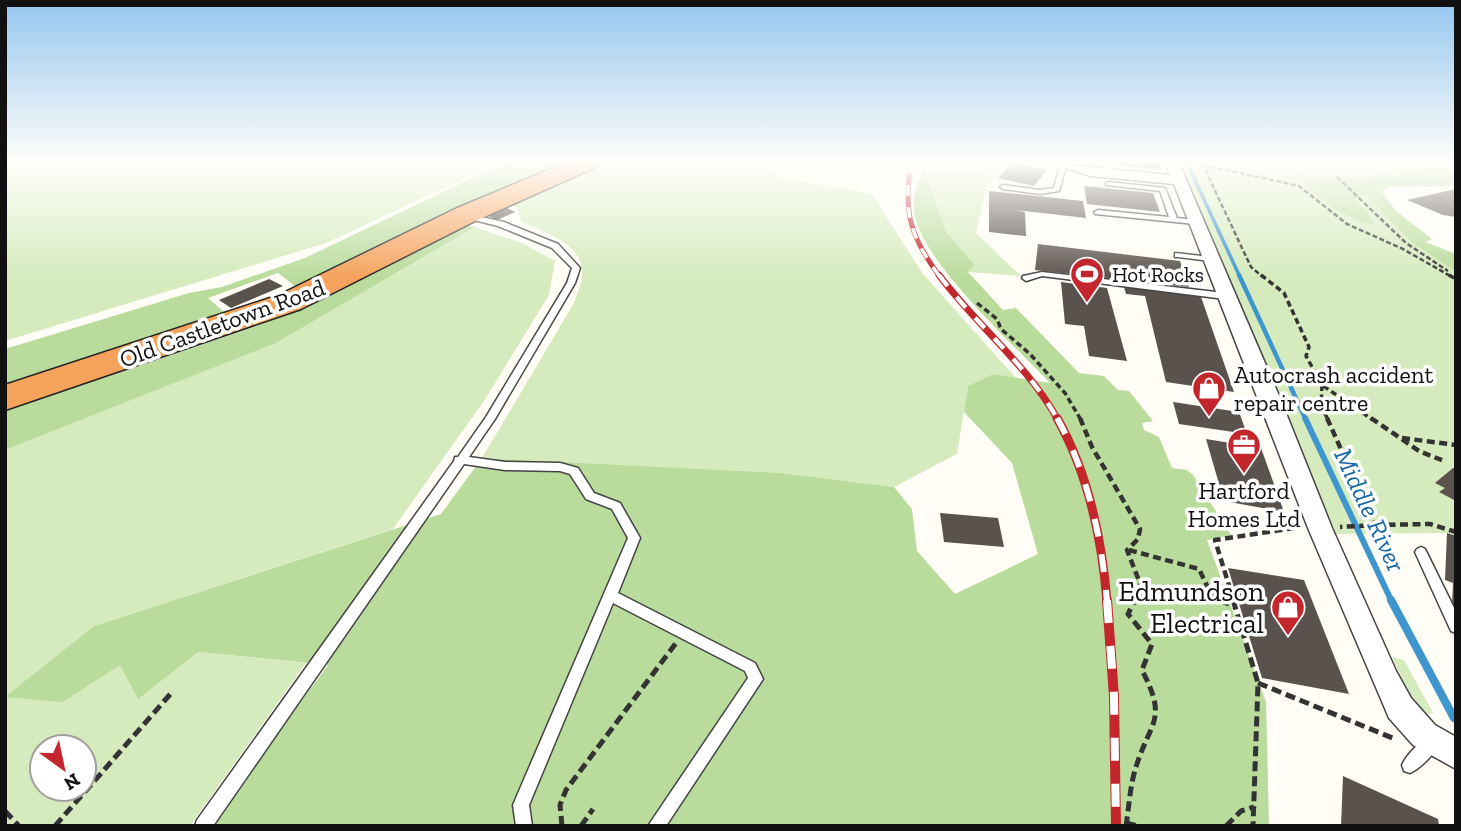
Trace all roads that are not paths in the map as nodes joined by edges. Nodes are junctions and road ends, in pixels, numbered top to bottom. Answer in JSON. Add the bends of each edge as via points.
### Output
{"nodes":[{"id":1,"x":496,"y":202,"type":"edge"},
{"id":2,"x":1174,"y":202,"type":"edge"},
{"id":3,"x":1185,"y":202,"type":"edge"},
{"id":4,"x":1098,"y":212,"type":"dead end"},
{"id":5,"x":465,"y":215,"type":"junction"},
{"id":6,"x":1174,"y":220,"type":"junction"},
{"id":7,"x":1195,"y":222,"type":"junction"},
{"id":8,"x":1178,"y":256,"type":"dead end"},
{"id":9,"x":1211,"y":260,"type":"junction"},
{"id":10,"x":1026,"y":278,"type":"dead end"},
{"id":11,"x":1225,"y":296,"type":"junction"},
{"id":12,"x":5,"y":398,"type":"edge"},
{"id":13,"x":460,"y":460,"type":"junction"},
{"id":14,"x":1422,"y":552,"type":"dead end"},
{"id":15,"x":612,"y":596,"type":"junction"},
{"id":16,"x":1456,"y":627,"type":"edge"},
{"id":17,"x":1438,"y":743,"type":"edge"},
{"id":18,"x":1410,"y":765,"type":"dead end"},
{"id":19,"x":203,"y":826,"type":"edge"},
{"id":20,"x":523,"y":826,"type":"edge"},
{"id":21,"x":656,"y":826,"type":"edge"}],
"edges":[{"from":1,"to":5,"type":"highway","name":"Old Castletown Road"},
{"from":2,"to":6,"type":"lane"},
{"from":3,"to":7,"type":"street"},
{"from":4,"to":6,"type":"lane"},
{"from":5,"to":12,"type":"highway","name":"Old Castletown Road","via":[[277,307]]},
{"from":5,"to":13,"type":"lane","via":[[555,246],[576,268],[563,300]]},
{"from":6,"to":7,"type":"lane"},
{"from":7,"to":9,"type":"street"},
{"from":8,"to":9,"type":"lane"},
{"from":9,"to":11,"type":"street"},
{"from":10,"to":11,"type":"lane","via":[[1042,274]]},
{"from":11,"to":17,"type":"street","via":[[1270,398],[1337,527],[1400,708]]},
{"from":13,"to":15,"type":"lane","via":[[574,471],[590,496],[617,506],[634,538]]},
{"from":13,"to":19,"type":"lane"},
{"from":14,"to":16,"type":"lane"},
{"from":15,"to":20,"type":"lane","via":[[522,806]]},
{"from":15,"to":21,"type":"lane","via":[[750,667],[756,679]]},
{"from":17,"to":18,"type":"lane"}]}
